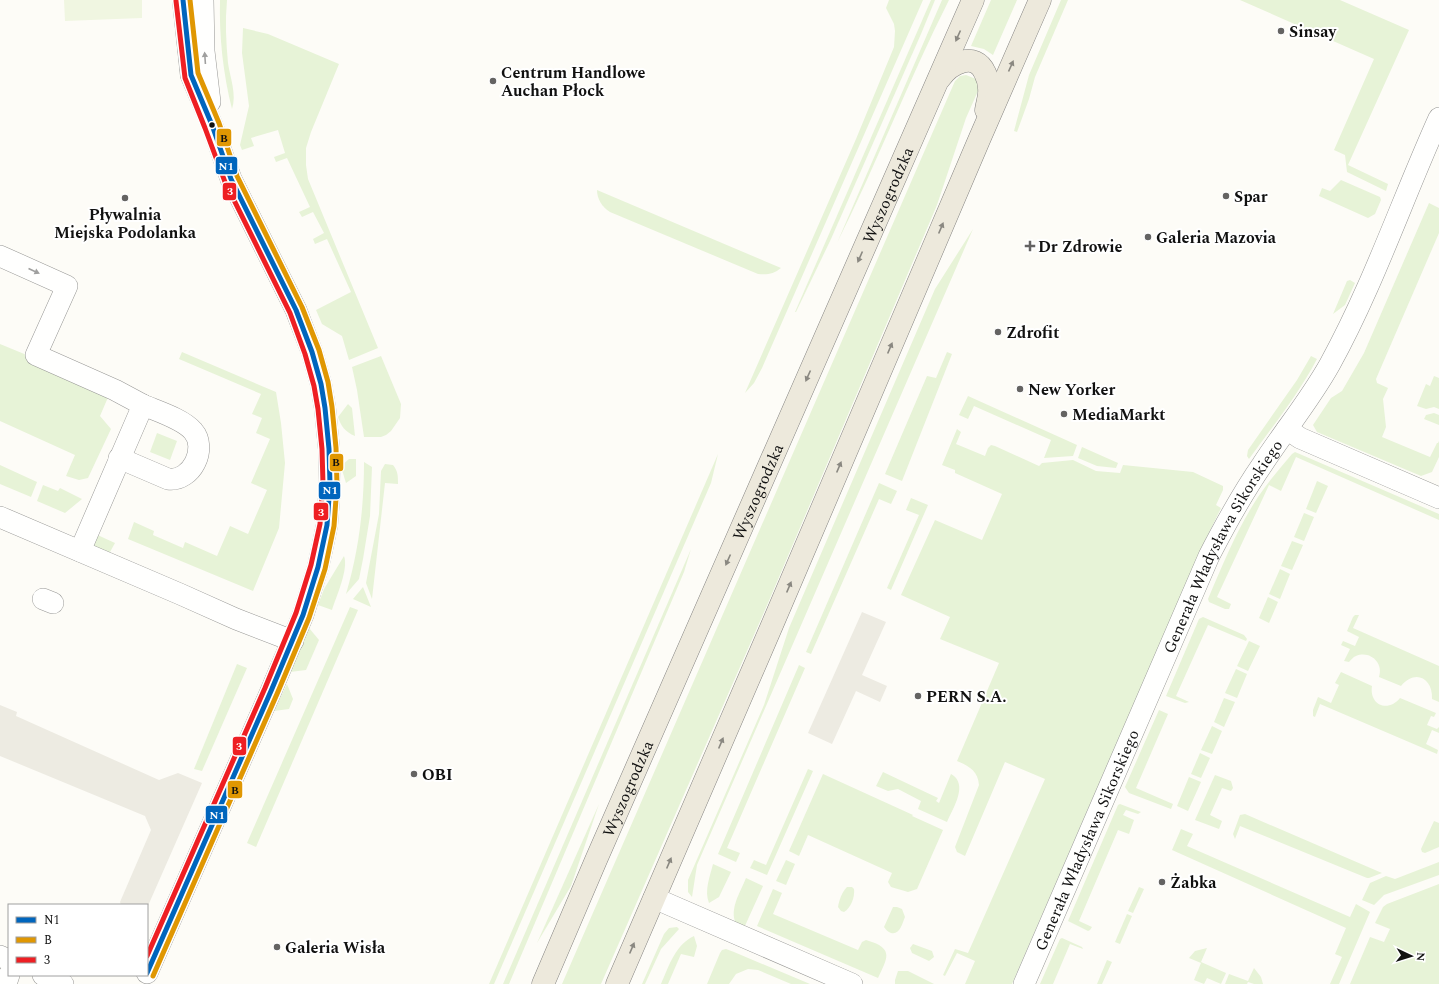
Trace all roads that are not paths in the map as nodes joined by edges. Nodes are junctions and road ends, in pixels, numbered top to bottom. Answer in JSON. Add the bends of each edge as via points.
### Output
{"nodes":[{"id":1,"x":183,"y":0,"type":"edge"},
{"id":2,"x":203,"y":0,"type":"edge"},
{"id":3,"x":973,"y":0,"type":"edge"},
{"id":4,"x":1040,"y":0,"type":"edge"},
{"id":5,"x":939,"y":80,"type":"junction"},
{"id":6,"x":1439,"y":118,"type":"edge"},
{"id":7,"x":212,"y":125,"type":"junction"},
{"id":8,"x":979,"y":140,"type":"junction"},
{"id":9,"x":0,"y":256,"type":"edge"},
{"id":10,"x":142,"y":405,"type":"junction"},
{"id":11,"x":1287,"y":429,"type":"junction"},
{"id":12,"x":119,"y":458,"type":"junction"},
{"id":13,"x":1437,"y":492,"type":"edge"},
{"id":14,"x":0,"y":517,"type":"edge"},
{"id":15,"x":80,"y":551,"type":"junction"},
{"id":16,"x":293,"y":641,"type":"junction"},
{"id":17,"x":654,"y":898,"type":"junction"},
{"id":18,"x":148,"y":972,"type":"edge"},
{"id":19,"x":44,"y":976,"type":"edge"},
{"id":20,"x":63,"y":984,"type":"edge"},
{"id":21,"x":543,"y":984,"type":"edge"},
{"id":22,"x":617,"y":984,"type":"edge"},
{"id":23,"x":852,"y":984,"type":"edge"},
{"id":24,"x":1024,"y":984,"type":"edge"}],
"edges":[{"from":1,"to":7,"type":"street","via":[[191,75]]},
{"from":7,"to":2,"type":"street","one_way":true},
{"from":3,"to":5,"type":"main road","name":"Wyszogrodzka","one_way":true},
{"from":8,"to":4,"type":"main road","one_way":true},
{"from":5,"to":8,"type":"main road","via":[[943,74],[962,61],[978,62],[982,67],[989,87]]},
{"from":5,"to":21,"type":"main road","name":"Wyszogrodzka","one_way":true},
{"from":6,"to":11,"type":"street","name":"Generała Władysława Sikorskiego","via":[[1344,337],[1318,384]]},
{"from":7,"to":16,"type":"street","via":[[231,179],[303,327],[323,395],[330,472],[327,525],[311,593]]},
{"from":17,"to":8,"type":"main road","one_way":true},
{"from":9,"to":10,"type":"street","one_way":true,"via":[[67,286],[36,355],[115,390]]},
{"from":10,"to":12,"type":"street"},
{"from":10,"to":12,"type":"street","via":[[192,429],[198,438],[196,462],[186,475],[174,480]]},
{"from":11,"to":13,"type":"street","via":[[1300,438]]},
{"from":11,"to":24,"type":"street","name":"Generała Władysława Sikorskiego","via":[[1239,499],[1209,556]]},
{"from":12,"to":15,"type":"street"},
{"from":14,"to":15,"type":"street"},
{"from":15,"to":16,"type":"street"},
{"from":16,"to":18,"type":"street"},
{"from":22,"to":17,"type":"main road","one_way":true},
{"from":17,"to":23,"type":"street"},
{"from":19,"to":20,"type":"street"}]}
